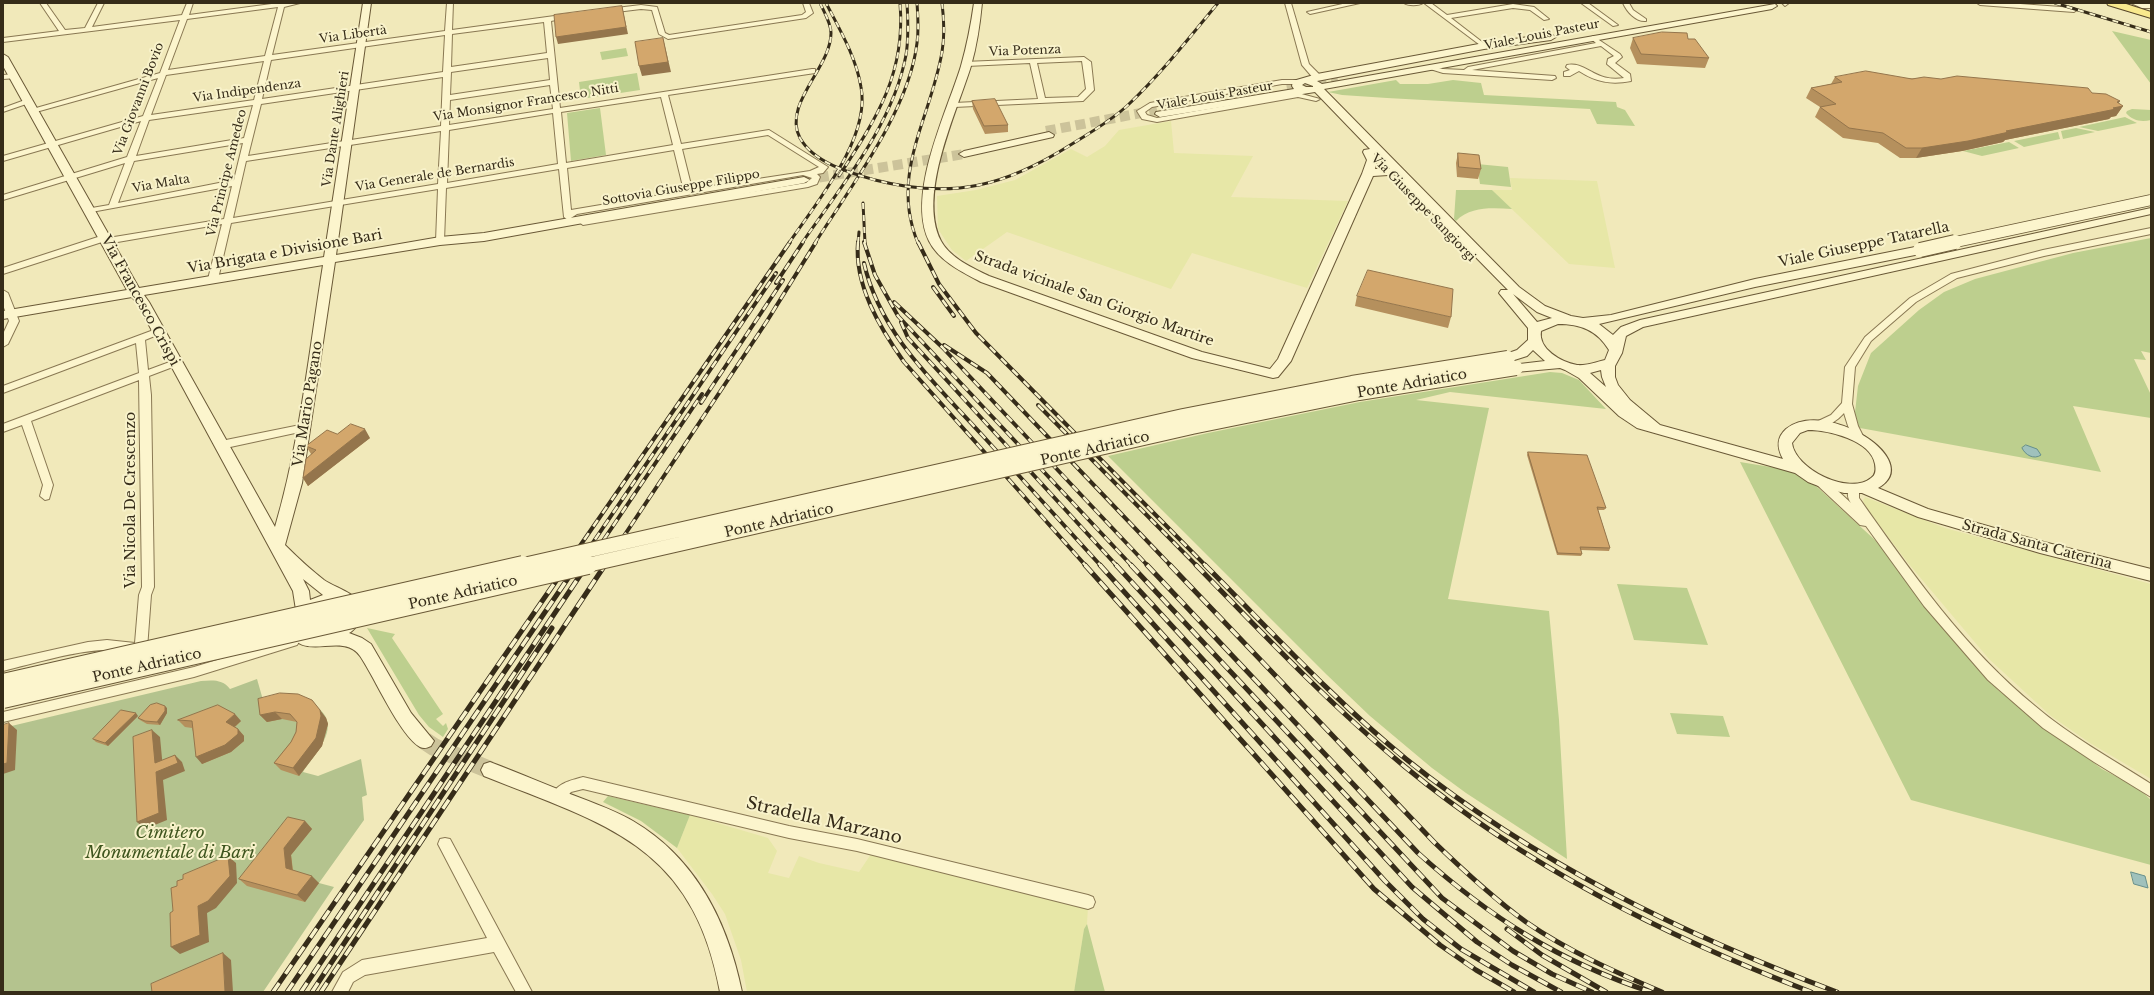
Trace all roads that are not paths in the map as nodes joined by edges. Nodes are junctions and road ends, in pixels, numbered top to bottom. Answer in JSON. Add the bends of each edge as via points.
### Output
{"nodes":[{"id":1,"x":43,"y":3,"type":"edge"},
{"id":2,"x":101,"y":3,"type":"edge"},
{"id":3,"x":190,"y":3,"type":"edge"},
{"id":4,"x":297,"y":3,"type":"edge"},
{"id":5,"x":368,"y":3,"type":"edge"},
{"id":6,"x":450,"y":3,"type":"edge"},
{"id":7,"x":806,"y":3,"type":"edge"},
{"id":8,"x":978,"y":3,"type":"edge"},
{"id":9,"x":1288,"y":3,"type":"edge"},
{"id":10,"x":1357,"y":3,"type":"edge"},
{"id":11,"x":1407,"y":3,"type":"edge"},
{"id":12,"x":1420,"y":3,"type":"edge"},
{"id":13,"x":1428,"y":3,"type":"edge"},
{"id":14,"x":1584,"y":3,"type":"edge"},
{"id":15,"x":1626,"y":3,"type":"edge"},
{"id":16,"x":1740,"y":3,"type":"edge"},
{"id":17,"x":1758,"y":3,"type":"edge"},
{"id":18,"x":1785,"y":3,"type":"edge"},
{"id":19,"x":1980,"y":3,"type":"edge"},
{"id":20,"x":2112,"y":3,"type":"edge"},
{"id":21,"x":2134,"y":3,"type":"edge"},
{"id":22,"x":281,"y":4,"type":"edge"},
{"id":23,"x":641,"y":4,"type":"edge"},
{"id":24,"x":1772,"y":6,"type":"junction"},
{"id":25,"x":2151,"y":6,"type":"edge"},
{"id":26,"x":2074,"y":10,"type":"dead end"},
{"id":27,"x":598,"y":12,"type":"edge"},
{"id":28,"x":1310,"y":12,"type":"dead end"},
{"id":29,"x":2151,"y":15,"type":"edge"},
{"id":30,"x":576,"y":16,"type":"edge"},
{"id":31,"x":184,"y":17,"type":"junction"},
{"id":32,"x":1446,"y":17,"type":"junction"},
{"id":33,"x":1546,"y":19,"type":"dead end"},
{"id":34,"x":548,"y":20,"type":"junction"},
{"id":35,"x":1644,"y":20,"type":"junction"},
{"id":36,"x":1615,"y":25,"type":"junction"},
{"id":37,"x":87,"y":30,"type":"junction"},
{"id":38,"x":63,"y":32,"type":"junction"},
{"id":39,"x":449,"y":33,"type":"junction"},
{"id":40,"x":1593,"y":38,"type":"junction"},
{"id":41,"x":1540,"y":39,"type":"junction"},
{"id":42,"x":3,"y":40,"type":"edge"},
{"id":43,"x":1602,"y":44,"type":"junction"},
{"id":44,"x":361,"y":45,"type":"junction"},
{"id":45,"x":1484,"y":46,"type":"junction"},
{"id":46,"x":551,"y":55,"type":"junction"},
{"id":47,"x":3,"y":57,"type":"edge"},
{"id":48,"x":268,"y":58,"type":"junction"},
{"id":49,"x":1033,"y":61,"type":"junction"},
{"id":50,"x":966,"y":64,"type":"junction"},
{"id":51,"x":1495,"y":64,"type":"junction"},
{"id":52,"x":1431,"y":68,"type":"junction"},
{"id":53,"x":812,"y":71,"type":"dead end"},
{"id":54,"x":447,"y":72,"type":"junction"},
{"id":55,"x":1468,"y":73,"type":"junction"},
{"id":56,"x":162,"y":74,"type":"junction"},
{"id":57,"x":1567,"y":74,"type":"dead end"},
{"id":58,"x":1510,"y":76,"type":"junction"},
{"id":59,"x":8,"y":77,"type":"edge"},
{"id":60,"x":1552,"y":78,"type":"dead end"},
{"id":61,"x":554,"y":82,"type":"junction"},
{"id":62,"x":355,"y":87,"type":"junction"},
{"id":63,"x":1310,"y":87,"type":"junction"},
{"id":64,"x":664,"y":93,"type":"junction"},
{"id":65,"x":446,"y":98,"type":"junction"},
{"id":66,"x":1042,"y":101,"type":"junction"},
{"id":67,"x":257,"y":102,"type":"junction"},
{"id":68,"x":954,"y":105,"type":"junction"},
{"id":69,"x":31,"y":106,"type":"junction"},
{"id":70,"x":3,"y":110,"type":"edge"},
{"id":71,"x":557,"y":110,"type":"junction"},
{"id":72,"x":1176,"y":111,"type":"junction"},
{"id":73,"x":145,"y":119,"type":"junction"},
{"id":74,"x":445,"y":127,"type":"junction"},
{"id":75,"x":1048,"y":133,"type":"tunnel mouth"},
{"id":76,"x":248,"y":140,"type":"junction"},
{"id":77,"x":347,"y":143,"type":"junction"},
{"id":78,"x":52,"y":144,"type":"junction"},
{"id":79,"x":677,"y":148,"type":"junction"},
{"id":80,"x":963,"y":152,"type":"tunnel mouth"},
{"id":81,"x":1368,"y":152,"type":"junction"},
{"id":82,"x":130,"y":158,"type":"junction"},
{"id":83,"x":3,"y":159,"type":"edge"},
{"id":84,"x":244,"y":159,"type":"junction"},
{"id":85,"x":563,"y":166,"type":"junction"},
{"id":86,"x":1388,"y":172,"type":"junction"},
{"id":87,"x":1368,"y":174,"type":"junction"},
{"id":88,"x":70,"y":177,"type":"junction"},
{"id":89,"x":805,"y":177,"type":"junction"},
{"id":90,"x":238,"y":182,"type":"junction"},
{"id":91,"x":442,"y":186,"type":"junction"},
{"id":92,"x":688,"y":193,"type":"junction"},
{"id":93,"x":3,"y":198,"type":"edge"},
{"id":94,"x":2151,"y":200,"type":"edge"},
{"id":95,"x":337,"y":204,"type":"junction"},
{"id":96,"x":113,"y":205,"type":"junction"},
{"id":97,"x":89,"y":211,"type":"junction"},
{"id":98,"x":2151,"y":211,"type":"edge"},
{"id":99,"x":565,"y":220,"type":"junction"},
{"id":100,"x":228,"y":222,"type":"junction"},
{"id":101,"x":2151,"y":231,"type":"edge"},
{"id":102,"x":2133,"y":236,"type":"junction"},
{"id":103,"x":2151,"y":236,"type":"edge"},
{"id":104,"x":105,"y":239,"type":"junction"},
{"id":105,"x":440,"y":241,"type":"junction"},
{"id":106,"x":329,"y":260,"type":"junction"},
{"id":107,"x":3,"y":271,"type":"edge"},
{"id":108,"x":213,"y":280,"type":"junction"},
{"id":109,"x":3,"y":293,"type":"edge"},
{"id":110,"x":135,"y":293,"type":"junction"},
{"id":111,"x":8,"y":314,"type":"edge"},
{"id":112,"x":1566,"y":320,"type":"junction"},
{"id":113,"x":1584,"y":322,"type":"junction"},
{"id":114,"x":1535,"y":328,"type":"junction"},
{"id":115,"x":158,"y":331,"type":"junction"},
{"id":116,"x":140,"y":339,"type":"junction"},
{"id":117,"x":1534,"y":341,"type":"junction"},
{"id":118,"x":3,"y":344,"type":"edge"},
{"id":119,"x":1616,"y":350,"type":"junction"},
{"id":120,"x":1512,"y":363,"type":"junction"},
{"id":121,"x":1610,"y":363,"type":"junction"},
{"id":122,"x":175,"y":364,"type":"junction"},
{"id":123,"x":1559,"y":364,"type":"junction"},
{"id":124,"x":1574,"y":369,"type":"junction"},
{"id":125,"x":144,"y":376,"type":"junction"},
{"id":126,"x":3,"y":390,"type":"edge"},
{"id":127,"x":1847,"y":404,"type":"junction"},
{"id":128,"x":25,"y":420,"type":"junction"},
{"id":129,"x":1818,"y":425,"type":"junction"},
{"id":130,"x":3,"y":428,"type":"edge"},
{"id":131,"x":305,"y":428,"type":"junction"},
{"id":132,"x":1657,"y":430,"type":"junction"},
{"id":133,"x":1859,"y":438,"type":"junction"},
{"id":134,"x":221,"y":445,"type":"junction"},
{"id":135,"x":1784,"y":445,"type":"junction"},
{"id":136,"x":1751,"y":455,"type":"junction"},
{"id":137,"x":1800,"y":469,"type":"junction"},
{"id":138,"x":1884,"y":472,"type":"junction"},
{"id":139,"x":1820,"y":481,"type":"junction"},
{"id":140,"x":1859,"y":488,"type":"junction"},
{"id":141,"x":45,"y":496,"type":"dead end"},
{"id":142,"x":1924,"y":513,"type":"junction"},
{"id":143,"x":1885,"y":544,"type":"junction"},
{"id":144,"x":277,"y":545,"type":"junction"},
{"id":145,"x":2151,"y":575,"type":"edge"},
{"id":146,"x":341,"y":598,"type":"junction"},
{"id":147,"x":304,"y":612,"type":"junction"},
{"id":148,"x":352,"y":619,"type":"junction"},
{"id":149,"x":324,"y":639,"type":"junction"},
{"id":150,"x":305,"y":640,"type":"junction"},
{"id":151,"x":88,"y":647,"type":"junction"},
{"id":152,"x":141,"y":649,"type":"junction"},
{"id":153,"x":365,"y":650,"type":"junction"},
{"id":154,"x":3,"y":666,"type":"edge"},
{"id":155,"x":3,"y":670,"type":"edge"},
{"id":156,"x":3,"y":683,"type":"edge"},
{"id":157,"x":3,"y":699,"type":"edge"},
{"id":158,"x":74,"y":700,"type":"junction"},
{"id":159,"x":3,"y":717,"type":"edge"},
{"id":160,"x":425,"y":741,"type":"tunnel mouth"},
{"id":161,"x":490,"y":770,"type":"tunnel mouth"},
{"id":162,"x":2151,"y":791,"type":"edge"},
{"id":163,"x":557,"y":798,"type":"junction"},
{"id":164,"x":444,"y":844,"type":"dead end"},
{"id":165,"x":1088,"y":902,"type":"dead end"},
{"id":166,"x":496,"y":944,"type":"junction"},
{"id":167,"x":340,"y":992,"type":"edge"},
{"id":168,"x":524,"y":992,"type":"edge"},
{"id":169,"x":731,"y":992,"type":"edge"}],
"edges":[{"from":1,"to":38,"type":"street"},
{"from":2,"to":37,"type":"street"},
{"from":3,"to":31,"type":"street","name":"Via Giovanni Bovio"},
{"from":4,"to":22,"type":"street"},
{"from":5,"to":44,"type":"main road","name":"Via Dante Alighieri"},
{"from":6,"to":39,"type":"street"},
{"from":7,"to":23,"type":"street","via":[[810,13],[804,17],[672,36],[662,34],[655,8]]},
{"from":8,"to":50,"type":"main road","name":"Strada vicinale San Giorgio Martire","via":[[976,26]]},
{"from":9,"to":63,"type":"street"},
{"from":10,"to":28,"type":"street"},
{"from":11,"to":12,"type":"street"},
{"from":13,"to":32,"type":"street"},
{"from":14,"to":36,"type":"street"},
{"from":15,"to":35,"type":"street","via":[[1630,11]]},
{"from":16,"to":35,"type":"main road","name":"Viale Louis Pasteur"},
{"from":17,"to":24,"type":"main road"},
{"from":18,"to":24,"type":"main road","name":"Viale Louis Pasteur"},
{"from":19,"to":26,"type":"street"},
{"from":20,"to":29,"type":"main road"},
{"from":21,"to":25,"type":"street"},
{"from":22,"to":31,"type":"street"},
{"from":22,"to":48,"type":"street","name":"Via Principe Amedeo"},
{"from":23,"to":27,"type":"street"},
{"from":24,"to":40,"type":"main road","name":"Viale Louis Pasteur"},
{"from":30,"to":34,"type":"street","name":"Via Libertà"},
{"from":31,"to":37,"type":"street"},
{"from":31,"to":56,"type":"street","name":"Via Giovanni Bovio"},
{"from":32,"to":33,"type":"street","via":[[1513,6],[1532,8]]},
{"from":32,"to":45,"type":"street"},
{"from":34,"to":39,"type":"street","name":"Via Libertà"},
{"from":34,"to":46,"type":"street"},
{"from":35,"to":36,"type":"main road","name":"Viale Louis Pasteur"},
{"from":36,"to":41,"type":"main road","name":"Viale Louis Pasteur"},
{"from":37,"to":38,"type":"street"},
{"from":38,"to":42,"type":"street"},
{"from":39,"to":44,"type":"street","name":"Via Libertà"},
{"from":39,"to":54,"type":"street"},
{"from":40,"to":41,"type":"main road","via":[[1336,79]]},
{"from":40,"to":43,"type":"street"},
{"from":40,"to":52,"type":"main road","name":"Viale Louis Pasteur"},
{"from":41,"to":45,"type":"main road","name":"Viale Louis Pasteur"},
{"from":43,"to":51,"type":"street"},
{"from":43,"to":57,"type":"street","via":[[1618,56],[1610,63],[1628,79],[1616,82],[1596,80],[1576,66],[1570,67],[1576,71]]},
{"from":44,"to":48,"type":"street","name":"Via Libertà"},
{"from":44,"to":62,"type":"main road","name":"Via Dante Alighieri"},
{"from":45,"to":63,"type":"main road","name":"Viale Louis Pasteur"},
{"from":46,"to":54,"type":"street","name":"Via Indipendenza"},
{"from":46,"to":61,"type":"street"},
{"from":47,"to":59,"type":"main road","name":"Via Francesco Crispi"},
{"from":48,"to":56,"type":"street","name":"Via Libertà"},
{"from":48,"to":67,"type":"street","name":"Via Principe Amedeo"},
{"from":49,"to":50,"type":"street","name":"Via Potenza"},
{"from":49,"to":66,"type":"street"},
{"from":49,"to":66,"type":"street","name":"Via Potenza","via":[[1084,59],[1087,62],[1090,90],[1080,99]]},
{"from":50,"to":68,"type":"main road","name":"Strada vicinale San Giorgio Martire"},
{"from":51,"to":55,"type":"street","via":[[1468,69]]},
{"from":51,"to":58,"type":"street"},
{"from":52,"to":55,"type":"street"},
{"from":52,"to":63,"type":"main road","name":"Viale Louis Pasteur"},
{"from":53,"to":64,"type":"street","name":"Via Monsignor Francesco Nitti"},
{"from":54,"to":62,"type":"street","name":"Via Indipendenza"},
{"from":54,"to":65,"type":"street"},
{"from":55,"to":58,"type":"street"},
{"from":56,"to":69,"type":"street","name":"Via Libertà"},
{"from":56,"to":73,"type":"street","name":"Via Giovanni Bovio"},
{"from":58,"to":60,"type":"street"},
{"from":59,"to":69,"type":"main road","name":"Via Francesco Crispi"},
{"from":61,"to":65,"type":"street"},
{"from":61,"to":71,"type":"street"},
{"from":62,"to":67,"type":"street","name":"Via Indipendenza"},
{"from":62,"to":77,"type":"main road","name":"Via Dante Alighieri"},
{"from":63,"to":63,"type":"street","name":"Viale Louis Pasteur","via":[[1282,82],[1150,105],[1141,111],[1145,118],[1157,120],[1291,96]]},
{"from":63,"to":72,"type":"main road"},
{"from":63,"to":81,"type":"main road","name":"Via Giuseppe Sangiorgi"},
{"from":63,"to":112,"type":"main road","name":"Via Giuseppe Sangiorgi","via":[[1515,290],[1541,309]]},
{"from":64,"to":71,"type":"street","name":"Via Monsignor Francesco Nitti"},
{"from":64,"to":79,"type":"street"},
{"from":65,"to":74,"type":"street"},
{"from":66,"to":68,"type":"street"},
{"from":67,"to":73,"type":"street","name":"Via Indipendenza"},
{"from":67,"to":76,"type":"street","name":"Via Principe Amedeo"},
{"from":68,"to":87,"type":"main road","name":"Strada vicinale San Giorgio Martire","via":[[941,142],[928,197],[928,222],[935,241],[943,252],[963,268],[985,279],[1140,336],[1244,368],[1273,374],[1284,361]]},
{"from":69,"to":70,"type":"street","name":"Via Libertà"},
{"from":69,"to":78,"type":"main road","name":"Via Francesco Crispi"},
{"from":71,"to":74,"type":"street","name":"Via Monsignor Francesco Nitti"},
{"from":71,"to":85,"type":"street"},
{"from":72,"to":72,"type":"main road","via":[[1285,87],[1159,112]]},
{"from":73,"to":78,"type":"street","name":"Via Indipendenza"},
{"from":73,"to":82,"type":"street","name":"Via Giovanni Bovio"},
{"from":74,"to":77,"type":"street","name":"Via Monsignor Francesco Nitti"},
{"from":74,"to":91,"type":"street"},
{"from":75,"to":80,"type":"main road"},
{"from":76,"to":82,"type":"street"},
{"from":76,"to":84,"type":"street","name":"Via Principe Amedeo"},
{"from":77,"to":84,"type":"street","name":"Via Monsignor Francesco Nitti"},
{"from":77,"to":95,"type":"main road","name":"Via Dante Alighieri"},
{"from":78,"to":83,"type":"street","name":"Via Indipendenza"},
{"from":78,"to":88,"type":"main road","name":"Via Francesco Crispi"},
{"from":79,"to":85,"type":"street","name":"Via Generale de Bernardis"},
{"from":79,"to":89,"type":"street","name":"Via Generale de Bernardis","via":[[769,132],[824,167]]},
{"from":79,"to":92,"type":"street"},
{"from":81,"to":86,"type":"main road","name":"Via Giuseppe Sangiorgi"},
{"from":81,"to":87,"type":"main road","via":[[1372,160]]},
{"from":82,"to":88,"type":"street"},
{"from":82,"to":96,"type":"street","name":"Via Giovanni Bovio"},
{"from":84,"to":90,"type":"street","name":"Via Principe Amedeo"},
{"from":85,"to":91,"type":"street","name":"Via Generale de Bernardis"},
{"from":85,"to":99,"type":"street"},
{"from":86,"to":87,"type":"main road"},
{"from":86,"to":114,"type":"main road","name":"Via Giuseppe Sangiorgi","via":[[1521,309]]},
{"from":88,"to":93,"type":"street"},
{"from":88,"to":97,"type":"main road","name":"Via Francesco Crispi"},
{"from":89,"to":92,"type":"street"},
{"from":89,"to":99,"type":"main road","name":"Sottovia Giuseppe Filippo"},
{"from":90,"to":96,"type":"street","name":"Via Malta"},
{"from":90,"to":100,"type":"street","name":"Via Principe Amedeo"},
{"from":91,"to":95,"type":"street","name":"Via Generale de Bernardis"},
{"from":91,"to":105,"type":"street"},
{"from":92,"to":99,"type":"street","via":[[574,212]]},
{"from":94,"to":113,"type":"main road","name":"Viale Giuseppe Tatarella","bridge":true,"via":[[1755,283],[1611,319]]},
{"from":95,"to":100,"type":"street","name":"Via Generale de Bernardis"},
{"from":95,"to":106,"type":"main road","name":"Via Dante Alighieri"},
{"from":96,"to":97,"type":"street","name":"Via Malta"},
{"from":97,"to":104,"type":"main road","name":"Via Francesco Crispi"},
{"from":98,"to":119,"type":"main road","name":"Viale Giuseppe Tatarella","via":[[1640,324],[1622,331],[1617,337]]},
{"from":99,"to":105,"type":"main road","name":"Sottovia Giuseppe Filippo","via":[[458,241]]},
{"from":100,"to":104,"type":"street","name":"Via Generale de Bernardis"},
{"from":100,"to":108,"type":"street","name":"Via Principe Amedeo"},
{"from":101,"to":102,"type":"street"},
{"from":102,"to":103,"type":"street"},
{"from":102,"to":127,"type":"street","via":[[2043,253],[1954,276],[1913,300],[1868,339],[1850,367]]},
{"from":104,"to":107,"type":"street","name":"Via Generale de Bernardis"},
{"from":104,"to":110,"type":"main road","name":"Via Francesco Crispi"},
{"from":105,"to":106,"type":"main road","name":"Via Brigata e Divisione Bari"},
{"from":106,"to":108,"type":"main road","name":"Via Brigata e Divisione Bari"},
{"from":106,"to":131,"type":"main road","name":"Via Mario Pagano"},
{"from":108,"to":110,"type":"main road","name":"Via Brigata e Divisione Bari"},
{"from":109,"to":111,"type":"street"},
{"from":110,"to":111,"type":"main road","name":"Via Brigata e Divisione Bari"},
{"from":110,"to":115,"type":"main road","name":"Via Francesco Crispi","via":[[143,302]]},
{"from":111,"to":118,"type":"street","via":[[14,321]]},
{"from":112,"to":113,"type":"main road"},
{"from":112,"to":114,"type":"main road","via":[[1553,320]]},
{"from":113,"to":119,"type":"main road","via":[[1606,334]]},
{"from":114,"to":117,"type":"main road"},
{"from":115,"to":116,"type":"street"},
{"from":115,"to":122,"type":"main road","name":"Via Francesco Crispi"},
{"from":116,"to":125,"type":"street","name":"Via Nicola De Crescenzo"},
{"from":116,"to":126,"type":"street"},
{"from":117,"to":120,"type":"main road","name":"Ponte Adriatico"},
{"from":117,"to":123,"type":"main road","via":[[1547,357]]},
{"from":119,"to":121,"type":"main road"},
{"from":120,"to":123,"type":"main road","name":"Ponte Adriatico"},
{"from":120,"to":156,"type":"main road","name":"Ponte Adriatico","bridge":true,"via":[[1352,383],[1183,416]]},
{"from":120,"to":157,"type":"main road","name":"Ponte Adriatico","bridge":true,"via":[[1206,424]]},
{"from":121,"to":124,"type":"main road","via":[[1588,369]]},
{"from":121,"to":132,"type":"main road","via":[[1609,383],[1614,391]]},
{"from":122,"to":125,"type":"street"},
{"from":122,"to":134,"type":"main road","name":"Via Francesco Crispi"},
{"from":123,"to":124,"type":"main road"},
{"from":124,"to":132,"type":"main road","via":[[1596,386],[1629,419]]},
{"from":125,"to":128,"type":"street"},
{"from":125,"to":152,"type":"street","name":"Via Nicola De Crescenzo","via":[[148,587],[145,595]]},
{"from":127,"to":129,"type":"street","via":[[1835,417]]},
{"from":127,"to":133,"type":"street","via":[[1852,426]]},
{"from":128,"to":130,"type":"street"},
{"from":128,"to":141,"type":"street","via":[[48,486]]},
{"from":129,"to":133,"type":"main road","name":"Strada Santa Caterina","via":[[1839,429]]},
{"from":129,"to":135,"type":"main road","name":"Strada Santa Caterina","via":[[1807,425],[1793,430],[1785,438]]},
{"from":131,"to":134,"type":"street"},
{"from":131,"to":144,"type":"main road","name":"Via Mario Pagano","via":[[295,483]]},
{"from":132,"to":136,"type":"main road"},
{"from":133,"to":138,"type":"main road","name":"Strada Santa Caterina","via":[[1878,454]]},
{"from":134,"to":144,"type":"main road","name":"Via Francesco Crispi"},
{"from":135,"to":136,"type":"main road"},
{"from":135,"to":137,"type":"main road","via":[[1789,457]]},
{"from":136,"to":137,"type":"main road"},
{"from":137,"to":139,"type":"main road","name":"Strada Santa Caterina"},
{"from":138,"to":140,"type":"main road","via":[[1881,480]]},
{"from":138,"to":142,"type":"main road","name":"Strada Santa Caterina","via":[[1893,490]]},
{"from":139,"to":140,"type":"main road","name":"Strada Santa Caterina","via":[[1838,487]]},
{"from":139,"to":143,"type":"street"},
{"from":140,"to":142,"type":"main road","name":"Strada Santa Caterina"},
{"from":140,"to":143,"type":"street","via":[[1853,498]]},
{"from":142,"to":145,"type":"main road","name":"Strada Santa Caterina","via":[[2040,547]]},
{"from":143,"to":162,"type":"street","via":[[1963,644],[2017,699],[2067,736]]},
{"from":144,"to":146,"type":"main road","name":"Via Francesco Crispi","via":[[318,584]]},
{"from":144,"to":147,"type":"main road","name":"Via Francesco Crispi","via":[[282,559],[301,591]]},
{"from":146,"to":147,"type":"main road","via":[[321,601]]},
{"from":146,"to":148,"type":"main road","via":[[353,605]]},
{"from":147,"to":150,"type":"main road","via":[[298,619],[296,629],[298,635]]},
{"from":147,"to":152,"type":"street"},
{"from":148,"to":149,"type":"main road","via":[[339,632]]},
{"from":148,"to":153,"type":"main road","via":[[360,630]]},
{"from":149,"to":150,"type":"main road"},
{"from":149,"to":153,"type":"main road","via":[[349,638]]},
{"from":150,"to":158,"type":"street","via":[[252,653],[194,672]]},
{"from":151,"to":152,"type":"street","via":[[107,645]]},
{"from":151,"to":154,"type":"street"},
{"from":151,"to":158,"type":"street","via":[[70,656],[57,679],[60,698]]},
{"from":153,"to":160,"type":"main road","via":[[405,718]]},
{"from":155,"to":157,"type":"street","via":[[11,672],[8,690]]},
{"from":158,"to":159,"type":"street"},
{"from":161,"to":163,"type":"main road"},
{"from":163,"to":165,"type":"street","name":"Stradella Marzano","via":[[567,787],[583,783],[789,832],[857,845]]},
{"from":163,"to":169,"type":"main road","via":[[620,824],[645,839],[673,863],[708,916],[720,944]]},
{"from":164,"to":166,"type":"street"},
{"from":166,"to":167,"type":"street","via":[[362,968],[348,977]]},
{"from":166,"to":168,"type":"street"}]}
